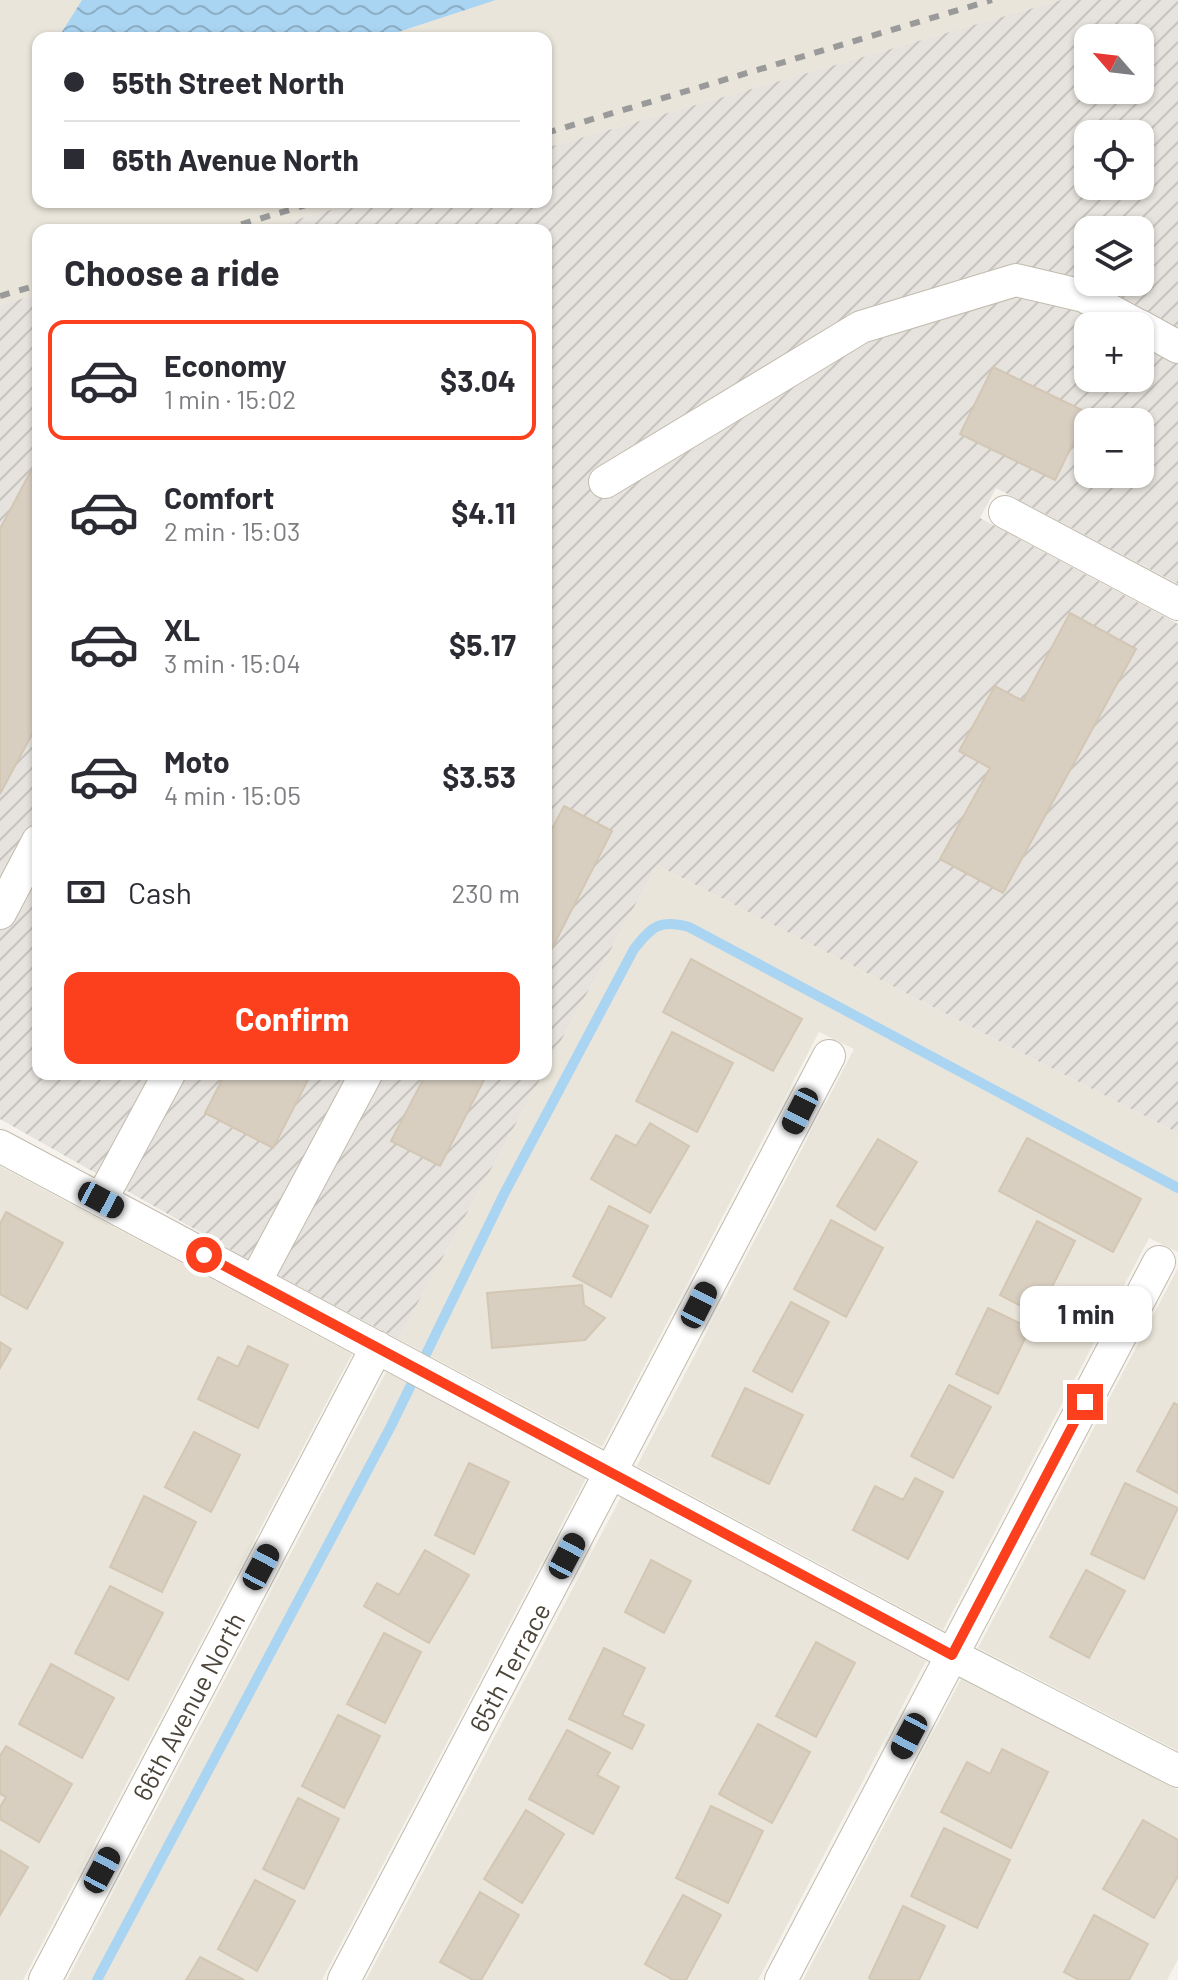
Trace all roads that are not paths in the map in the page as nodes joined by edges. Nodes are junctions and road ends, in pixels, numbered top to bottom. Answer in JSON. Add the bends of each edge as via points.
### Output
{"nodes":[{"id":1,"x":1160,"y":331,"type":"edge"},
{"id":2,"x":605,"y":482,"type":"dead end"},
{"id":3,"x":1005,"y":512,"type":"dead end"},
{"id":4,"x":1178,"y":604,"type":"edge"},
{"id":5,"x":32,"y":852,"type":"edge"},
{"id":6,"x":0,"y":913,"type":"edge"},
{"id":7,"x":829,"y":1056,"type":"dead end"},
{"id":8,"x":166,"y":1080,"type":"edge"},
{"id":9,"x":363,"y":1080,"type":"edge"},
{"id":10,"x":0,"y":1146,"type":"edge"},
{"id":11,"x":101,"y":1200,"type":"junction"},
{"id":12,"x":1159,"y":1262,"type":"dead end"},
{"id":13,"x":255,"y":1282,"type":"junction"},
{"id":14,"x":384,"y":1351,"type":"junction"},
{"id":15,"x":612,"y":1472,"type":"junction"},
{"id":16,"x":952,"y":1655,"type":"junction"},
{"id":17,"x":1178,"y":1771,"type":"edge"},
{"id":18,"x":45,"y":1980,"type":"edge"},
{"id":19,"x":344,"y":1980,"type":"edge"},
{"id":20,"x":781,"y":1980,"type":"edge"}],
"edges":[{"from":1,"to":2,"type":"street","via":[[1084,296],[1016,280],[861,327]]},
{"from":3,"to":4,"type":"street"},
{"from":5,"to":6,"type":"street"},
{"from":7,"to":15,"type":"street","name":"65th Terrace"},
{"from":8,"to":11,"type":"street"},
{"from":9,"to":13,"type":"street"},
{"from":10,"to":11,"type":"street"},
{"from":11,"to":13,"type":"street"},
{"from":12,"to":16,"type":"street"},
{"from":13,"to":14,"type":"street"},
{"from":14,"to":15,"type":"street"},
{"from":14,"to":18,"type":"street","name":"66th Avenue North"},
{"from":15,"to":16,"type":"street"},
{"from":15,"to":19,"type":"street","name":"65th Terrace"},
{"from":16,"to":17,"type":"street"},
{"from":16,"to":20,"type":"street"}]}
